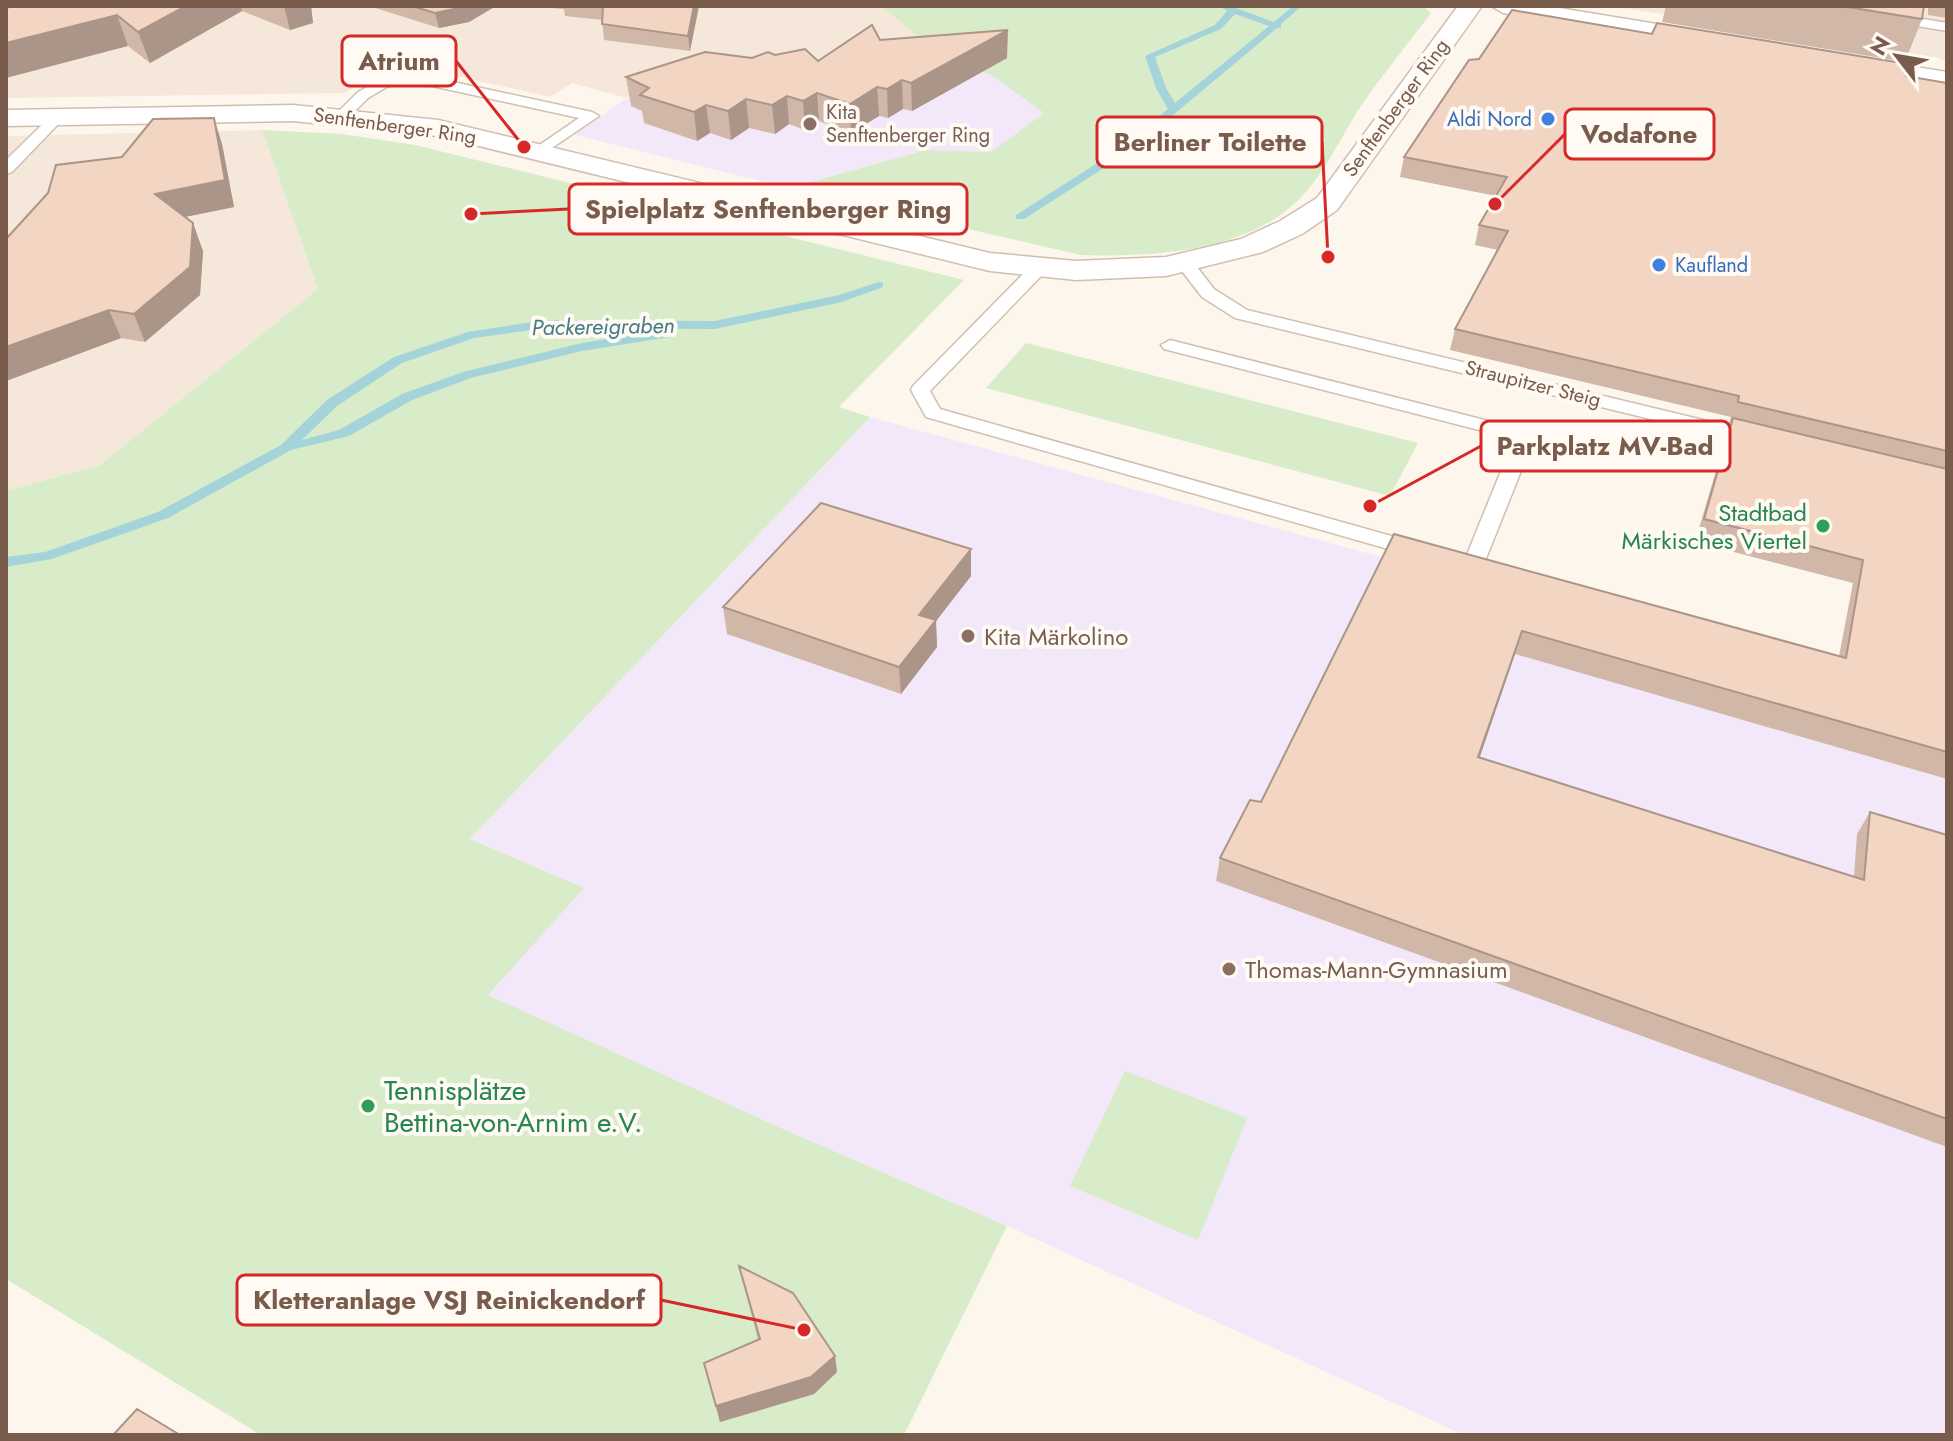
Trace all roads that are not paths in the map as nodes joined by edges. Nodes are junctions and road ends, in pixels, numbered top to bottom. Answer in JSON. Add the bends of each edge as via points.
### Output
{"nodes":[{"id":1,"x":1470,"y":6,"type":"edge"},
{"id":2,"x":1503,"y":6,"type":"edge"},
{"id":3,"x":1893,"y":18,"type":"edge"},
{"id":4,"x":1947,"y":27,"type":"edge"},
{"id":5,"x":1730,"y":44,"type":"edge"},
{"id":6,"x":1816,"y":59,"type":"edge"},
{"id":7,"x":1947,"y":80,"type":"edge"},
{"id":8,"x":342,"y":116,"type":"junction"},
{"id":9,"x":58,"y":117,"type":"junction"},
{"id":10,"x":6,"y":118,"type":"edge"},
{"id":11,"x":540,"y":151,"type":"junction"},
{"id":12,"x":6,"y":169,"type":"edge"},
{"id":13,"x":1184,"y":262,"type":"junction"},
{"id":14,"x":1037,"y":270,"type":"junction"},
{"id":15,"x":1170,"y":345,"type":"dead end"},
{"id":16,"x":1778,"y":444,"type":"edge"}],
"edges":[{"from":1,"to":13,"type":"street","name":"Senftenberger Ring","via":[[1327,204],[1272,237]]},
{"from":2,"to":5,"type":"street"},
{"from":3,"to":4,"type":"lane"},
{"from":6,"to":7,"type":"street"},
{"from":8,"to":9,"type":"street","name":"Senftenberger Ring","via":[[240,112]]},
{"from":8,"to":11,"type":"street","name":"Senftenberger Ring","via":[[438,128]]},
{"from":8,"to":11,"type":"lane","via":[[363,95],[398,74],[592,116]]},
{"from":9,"to":10,"type":"street","name":"Senftenberger Ring"},
{"from":9,"to":12,"type":"lane"},
{"from":11,"to":14,"type":"street","name":"Senftenberger Ring"},
{"from":13,"to":14,"type":"street","name":"Senftenberger Ring","via":[[1112,270]]},
{"from":13,"to":16,"type":"lane","name":"Straupitzer Steig","via":[[1208,293],[1241,314]]},
{"from":14,"to":15,"type":"lane","via":[[920,390],[933,413],[1473,566],[1525,436]]}]}
